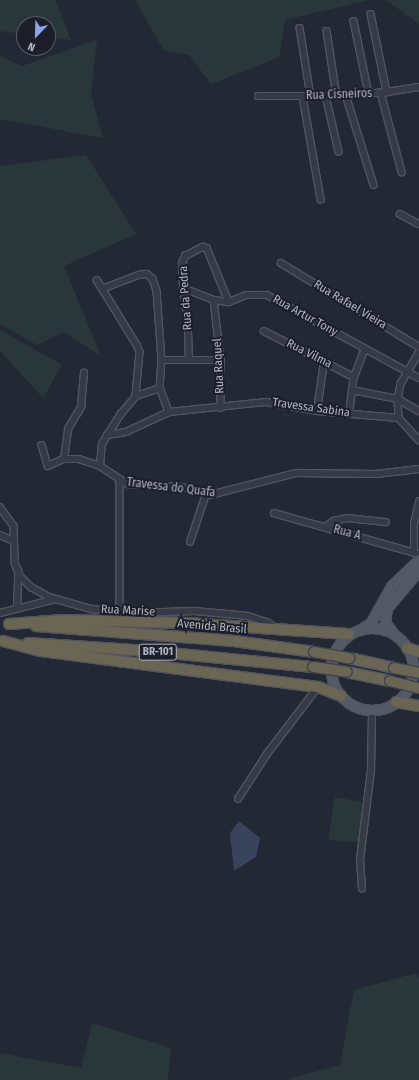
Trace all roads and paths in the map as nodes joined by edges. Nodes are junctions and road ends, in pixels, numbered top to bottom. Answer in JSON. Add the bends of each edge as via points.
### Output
{"nodes":[{"id":1,"x":371,"y":14,"type":"dead end"},
{"id":2,"x":354,"y":21,"type":"dead end"},
{"id":3,"x":300,"y":28,"type":"dead end"},
{"id":4,"x":327,"y":31,"type":"dead end"},
{"id":5,"x":419,"y":87,"type":"edge"},
{"id":6,"x":384,"y":93,"type":"junction"},
{"id":7,"x":369,"y":94,"type":"junction"},
{"id":8,"x":346,"y":95,"type":"junction"},
{"id":9,"x":258,"y":96,"type":"dead end"},
{"id":10,"x":326,"y":96,"type":"junction"},
{"id":11,"x":337,"y":96,"type":"junction"},
{"id":12,"x":302,"y":97,"type":"junction"},
{"id":13,"x":311,"y":97,"type":"junction"},
{"id":14,"x":339,"y":152,"type":"dead end"},
{"id":15,"x":402,"y":172,"type":"dead end"},
{"id":16,"x":374,"y":184,"type":"dead end"},
{"id":17,"x":321,"y":199,"type":"dead end"},
{"id":18,"x":400,"y":214,"type":"dead end"},
{"id":19,"x":419,"y":224,"type":"edge"},
{"id":20,"x":280,"y":263,"type":"dead end"},
{"id":21,"x":97,"y":280,"type":"dead end"},
{"id":22,"x":183,"y":288,"type":"junction"},
{"id":23,"x":102,"y":289,"type":"junction"},
{"id":24,"x":214,"y":300,"type":"junction"},
{"id":25,"x":229,"y":302,"type":"junction"},
{"id":26,"x":264,"y":331,"type":"dead end"},
{"id":27,"x":419,"y":347,"type":"edge"},
{"id":28,"x":365,"y":349,"type":"junction"},
{"id":29,"x":419,"y":353,"type":"edge"},
{"id":30,"x":162,"y":360,"type":"junction"},
{"id":31,"x":189,"y":360,"type":"junction"},
{"id":32,"x":221,"y":360,"type":"junction"},
{"id":33,"x":324,"y":362,"type":"junction"},
{"id":34,"x":407,"y":372,"type":"junction"},
{"id":35,"x":84,"y":373,"type":"dead end"},
{"id":36,"x":354,"y":377,"type":"junction"},
{"id":37,"x":419,"y":378,"type":"edge"},
{"id":38,"x":160,"y":388,"type":"junction"},
{"id":39,"x":352,"y":390,"type":"junction"},
{"id":40,"x":136,"y":396,"type":"junction"},
{"id":41,"x":398,"y":399,"type":"junction"},
{"id":42,"x":221,"y":408,"type":"junction"},
{"id":43,"x":317,"y":411,"type":"junction"},
{"id":44,"x":419,"y":411,"type":"edge"},
{"id":45,"x":169,"y":412,"type":"junction"},
{"id":46,"x":349,"y":414,"type":"junction"},
{"id":47,"x":399,"y":418,"type":"junction"},
{"id":48,"x":107,"y":435,"type":"junction"},
{"id":49,"x":419,"y":440,"type":"edge"},
{"id":50,"x":42,"y":444,"type":"dead end"},
{"id":51,"x":64,"y":459,"type":"junction"},
{"id":52,"x":100,"y":466,"type":"junction"},
{"id":53,"x":419,"y":468,"type":"edge"},
{"id":54,"x":120,"y":481,"type":"junction"},
{"id":55,"x":206,"y":494,"type":"junction"},
{"id":56,"x":419,"y":502,"type":"edge"},
{"id":57,"x":0,"y":507,"type":"edge"},
{"id":58,"x":274,"y":513,"type":"dead end"},
{"id":59,"x":386,"y":522,"type":"dead end"},
{"id":60,"x":325,"y":527,"type":"junction"},
{"id":61,"x":0,"y":535,"type":"edge"},
{"id":62,"x":14,"y":541,"type":"junction"},
{"id":63,"x":190,"y":542,"type":"dead end"},
{"id":64,"x":417,"y":555,"type":"edge"},
{"id":65,"x":419,"y":570,"type":"edge"},
{"id":66,"x":18,"y":571,"type":"junction"},
{"id":67,"x":56,"y":599,"type":"junction"},
{"id":68,"x":17,"y":609,"type":"junction"},
{"id":69,"x":91,"y":609,"type":"junction"},
{"id":70,"x":120,"y":612,"type":"junction"},
{"id":71,"x":0,"y":613,"type":"edge"},
{"id":72,"x":92,"y":621,"type":"junction"},
{"id":73,"x":4,"y":623,"type":"edge"},
{"id":74,"x":275,"y":628,"type":"junction"},
{"id":75,"x":361,"y":629,"type":"junction"},
{"id":76,"x":349,"y":634,"type":"junction"},
{"id":77,"x":394,"y":634,"type":"junction"},
{"id":78,"x":2,"y":641,"type":"edge"},
{"id":79,"x":407,"y":648,"type":"junction"},
{"id":80,"x":419,"y":652,"type":"edge"},
{"id":81,"x":419,"y":673,"type":"edge"},
{"id":82,"x":318,"y":687,"type":"junction"},
{"id":83,"x":419,"y":688,"type":"edge"},
{"id":84,"x":341,"y":696,"type":"junction"},
{"id":85,"x":396,"y":702,"type":"junction"},
{"id":86,"x":419,"y":706,"type":"edge"},
{"id":87,"x":372,"y":710,"type":"junction"},
{"id":88,"x":238,"y":799,"type":"dead end"},
{"id":89,"x":362,"y":889,"type":"dead end"}],
"edges":[{"from":1,"to":6,"type":"street"},
{"from":2,"to":7,"type":"street"},
{"from":3,"to":13,"type":"street"},
{"from":4,"to":11,"type":"street"},
{"from":5,"to":6,"type":"street","name":"Rua Cisneiros"},
{"from":6,"to":7,"type":"street","name":"Rua Cisneiros"},
{"from":6,"to":15,"type":"street"},
{"from":7,"to":8,"type":"street","name":"Rua Cisneiros"},
{"from":8,"to":11,"type":"street","name":"Rua Cisneiros"},
{"from":8,"to":16,"type":"street"},
{"from":9,"to":12,"type":"street","name":"Rua Cisneiros"},
{"from":10,"to":11,"type":"street","name":"Rua Cisneiros"},
{"from":10,"to":13,"type":"street","name":"Rua Cisneiros"},
{"from":10,"to":14,"type":"street"},
{"from":12,"to":13,"type":"street","name":"Rua Cisneiros"},
{"from":12,"to":17,"type":"street"},
{"from":18,"to":19,"type":"street"},
{"from":20,"to":27,"type":"street","name":"Rua Rafael Vieira"},
{"from":21,"to":23,"type":"street"},
{"from":22,"to":24,"type":"street","name":"Rua Artur Tony"},
{"from":22,"to":25,"type":"street","name":"Rua da Pedra","via":[[183,259],[203,247],[207,248]]},
{"from":22,"to":31,"type":"street","name":"Rua da Pedra"},
{"from":23,"to":30,"type":"street","via":[[139,275],[147,274],[153,279],[157,291]]},
{"from":23,"to":40,"type":"street","via":[[140,352]]},
{"from":24,"to":25,"type":"street","name":"Rua Artur Tony"},
{"from":24,"to":32,"type":"street","name":"Rua Raquel"},
{"from":25,"to":28,"type":"street","name":"Rua Artur Tony","via":[[246,295],[267,295]]},
{"from":26,"to":33,"type":"street","name":"Rua Vilma"},
{"from":28,"to":34,"type":"street","name":"Rua Artur Tony"},
{"from":28,"to":36,"type":"street"},
{"from":29,"to":34,"type":"street"},
{"from":30,"to":31,"type":"street"},
{"from":30,"to":38,"type":"street"},
{"from":31,"to":32,"type":"street"},
{"from":32,"to":42,"type":"street","name":"Rua Raquel"},
{"from":33,"to":36,"type":"street","name":"Rua Vilma"},
{"from":33,"to":43,"type":"street"},
{"from":34,"to":37,"type":"street","name":"Rua Artur Tony"},
{"from":34,"to":41,"type":"street"},
{"from":35,"to":51,"type":"street","via":[[81,407],[68,429]]},
{"from":36,"to":39,"type":"street"},
{"from":38,"to":40,"type":"street"},
{"from":38,"to":45,"type":"street"},
{"from":39,"to":41,"type":"street"},
{"from":39,"to":46,"type":"street"},
{"from":40,"to":48,"type":"street"},
{"from":41,"to":44,"type":"street"},
{"from":41,"to":47,"type":"street"},
{"from":42,"to":43,"type":"street","name":"Travessa Sabina","via":[[266,402]]},
{"from":42,"to":45,"type":"street","name":"Travessa Sabina"},
{"from":43,"to":46,"type":"street","name":"Travessa Sabina"},
{"from":45,"to":48,"type":"street","name":"Travessa Sabina","via":[[126,432]]},
{"from":46,"to":47,"type":"street","name":"Travessa Sabina"},
{"from":47,"to":49,"type":"street"},
{"from":48,"to":52,"type":"street","via":[[101,448]]},
{"from":50,"to":51,"type":"street","name":"Travessa do Quafa","via":[[47,465]]},
{"from":51,"to":52,"type":"street","name":"Travessa do Quafa","via":[[79,459]]},
{"from":52,"to":54,"type":"street","name":"Travessa do Quafa"},
{"from":53,"to":55,"type":"street","name":"Travessa do Quafa","via":[[376,474],[296,473],[219,494]]},
{"from":54,"to":55,"type":"street","name":"Travessa do Quafa","via":[[144,487],[182,487]]},
{"from":54,"to":70,"type":"street"},
{"from":55,"to":63,"type":"street"},
{"from":56,"to":64,"type":"street","via":[[414,524]]},
{"from":57,"to":62,"type":"street","via":[[12,522]]},
{"from":58,"to":60,"type":"street","name":"Rua A"},
{"from":59,"to":60,"type":"street","via":[[347,518],[334,521]]},
{"from":60,"to":64,"type":"street","name":"Rua A"},
{"from":61,"to":62,"type":"street"},
{"from":62,"to":66,"type":"street"},
{"from":64,"to":75,"type":"main road","via":[[391,586],[371,622]]},
{"from":65,"to":77,"type":"main road","via":[[399,590],[387,608],[385,622]]},
{"from":66,"to":67,"type":"street","name":"Rua Marise","via":[[31,587]]},
{"from":66,"to":68,"type":"street"},
{"from":67,"to":68,"type":"street"},
{"from":67,"to":69,"type":"street","name":"Rua Marise"},
{"from":68,"to":71,"type":"street"},
{"from":69,"to":70,"type":"street","name":"Rua Marise"},
{"from":69,"to":72,"type":"street"},
{"from":70,"to":74,"type":"street","name":"Rua Marise","via":[[220,612],[258,618]]},
{"from":72,"to":73,"type":"highway"},
{"from":72,"to":74,"type":"highway"},
{"from":73,"to":81,"type":"highway","name":"Avenida Brasil","number":"BR-101","bridge":true,"via":[[234,641],[314,652]]},
{"from":74,"to":76,"type":"highway"},
{"from":75,"to":76,"type":"main road"},
{"from":75,"to":77,"type":"main road","via":[[383,630]]},
{"from":76,"to":84,"type":"main road","via":[[333,654],[330,666],[332,679]]},
{"from":77,"to":79,"type":"main road"},
{"from":78,"to":82,"type":"highway","via":[[41,651]]},
{"from":78,"to":83,"type":"highway","number":"BR-101","bridge":true,"via":[[148,651],[313,668]]},
{"from":79,"to":80,"type":"highway"},
{"from":79,"to":85,"type":"main road","via":[[413,672],[405,694]]},
{"from":82,"to":84,"type":"highway"},
{"from":82,"to":88,"type":"street","via":[[272,747]]},
{"from":84,"to":87,"type":"main road","via":[[355,707]]},
{"from":85,"to":86,"type":"highway"},
{"from":85,"to":87,"type":"main road"},
{"from":87,"to":89,"type":"street","via":[[371,770],[360,860]]}]}
